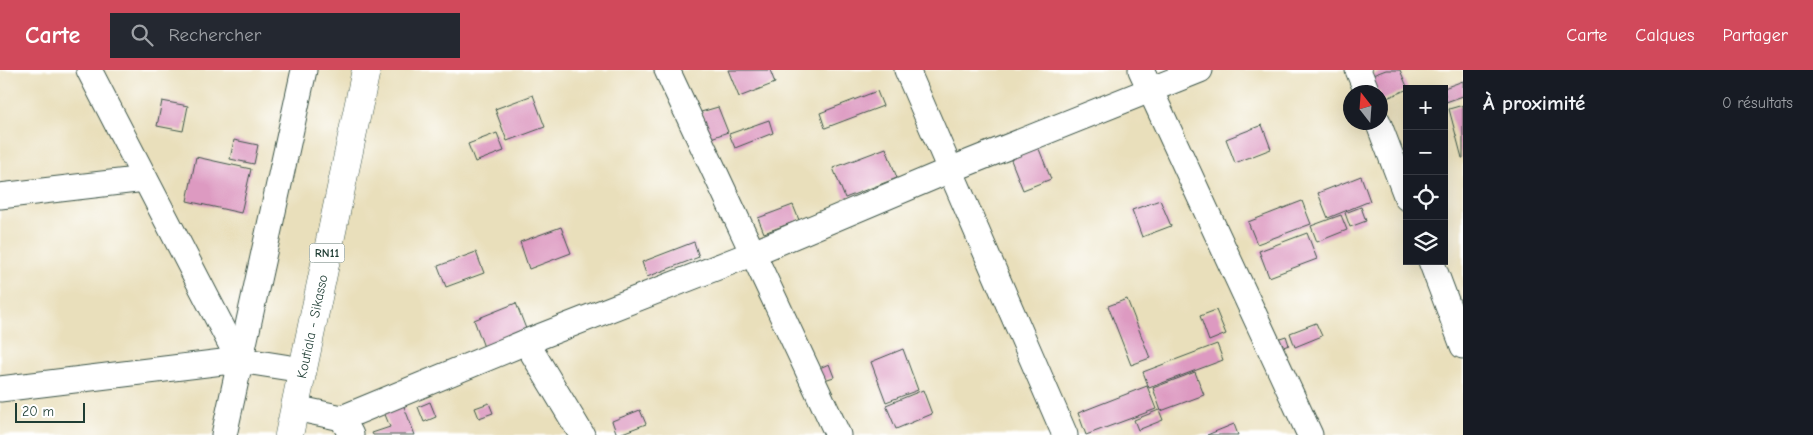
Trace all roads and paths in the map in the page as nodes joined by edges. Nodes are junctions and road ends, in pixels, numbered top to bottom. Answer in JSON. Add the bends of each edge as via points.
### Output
{"nodes":[{"id":1,"x":89,"y":70,"type":"edge"},
{"id":2,"x":304,"y":70,"type":"edge"},
{"id":3,"x":366,"y":70,"type":"edge"},
{"id":4,"x":667,"y":70,"type":"edge"},
{"id":5,"x":907,"y":70,"type":"edge"},
{"id":6,"x":1200,"y":70,"type":"edge"},
{"id":7,"x":1358,"y":70,"type":"edge"},
{"id":8,"x":1145,"y":80,"type":"edge"},
{"id":9,"x":1364,"y":85,"type":"edge"},
{"id":10,"x":1381,"y":130,"type":"edge"},
{"id":11,"x":950,"y":170,"type":"junction"},
{"id":12,"x":145,"y":179,"type":"junction"},
{"id":13,"x":1403,"y":188,"type":"edge"},
{"id":14,"x":0,"y":196,"type":"edge"},
{"id":15,"x":751,"y":254,"type":"junction"},
{"id":16,"x":1433,"y":265,"type":"edge"},
{"id":17,"x":526,"y":342,"type":"junction"},
{"id":18,"x":1463,"y":346,"type":"edge"},
{"id":19,"x":239,"y":360,"type":"junction"},
{"id":20,"x":303,"y":370,"type":"junction"},
{"id":21,"x":0,"y":388,"type":"edge"},
{"id":22,"x":295,"y":408,"type":"junction"},
{"id":23,"x":346,"y":427,"type":"edge"},
{"id":24,"x":224,"y":435,"type":"edge"},
{"id":25,"x":289,"y":435,"type":"edge"},
{"id":26,"x":582,"y":435,"type":"edge"},
{"id":27,"x":838,"y":435,"type":"edge"},
{"id":28,"x":1065,"y":435,"type":"edge"},
{"id":29,"x":1310,"y":435,"type":"edge"}],
"edges":[{"from":1,"to":12,"type":"street"},
{"from":2,"to":19,"type":"street"},
{"from":3,"to":20,"type":"main road","name":"Koutiala - Sikasso","number":"RN11"},
{"from":4,"to":15,"type":"street"},
{"from":5,"to":11,"type":"street"},
{"from":6,"to":8,"type":"street"},
{"from":7,"to":9,"type":"street"},
{"from":8,"to":11,"type":"street"},
{"from":8,"to":29,"type":"street"},
{"from":10,"to":13,"type":"street"},
{"from":11,"to":15,"type":"street"},
{"from":11,"to":28,"type":"street"},
{"from":12,"to":14,"type":"street"},
{"from":12,"to":19,"type":"street"},
{"from":15,"to":17,"type":"street"},
{"from":15,"to":27,"type":"street"},
{"from":16,"to":18,"type":"street"},
{"from":17,"to":23,"type":"street"},
{"from":17,"to":26,"type":"street"},
{"from":19,"to":20,"type":"street"},
{"from":19,"to":21,"type":"street"},
{"from":19,"to":24,"type":"street"},
{"from":20,"to":22,"type":"main road","name":"Koutiala - Sikasso","number":"RN11"},
{"from":22,"to":23,"type":"street"},
{"from":22,"to":25,"type":"main road","name":"Koutiala - Sikasso","number":"RN11"}]}
